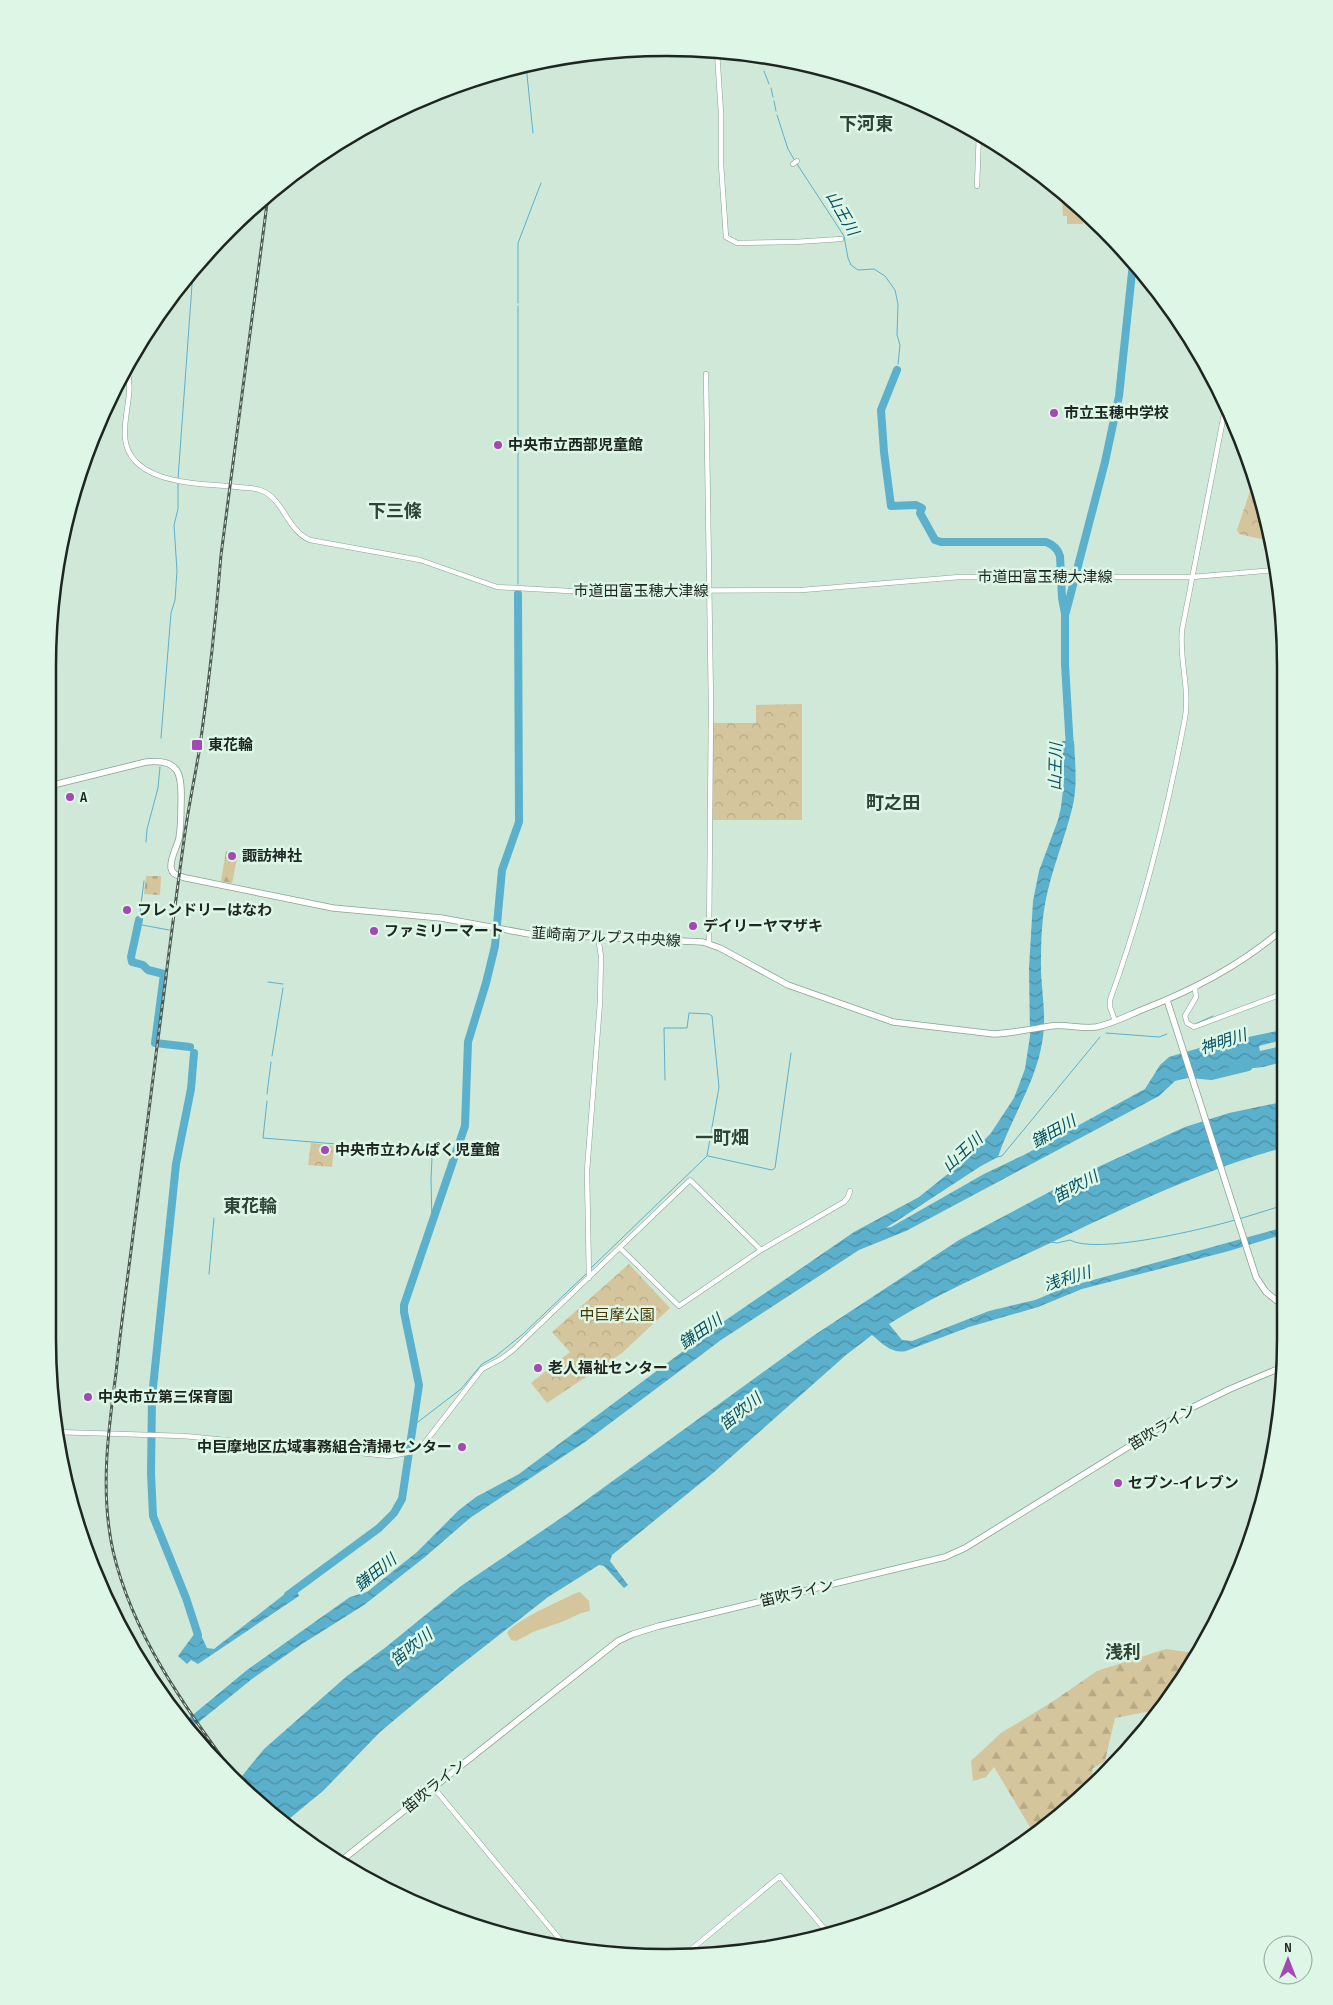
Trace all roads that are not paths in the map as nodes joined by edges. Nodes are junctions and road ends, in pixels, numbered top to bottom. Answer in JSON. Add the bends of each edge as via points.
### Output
{"nodes":[{"id":1,"x":718,"y":59,"type":"edge"},
{"id":2,"x":979,"y":142,"type":"edge"},
{"id":3,"x":977,"y":186,"type":"dead end"},
{"id":4,"x":841,"y":239,"type":"dead end"},
{"id":5,"x":706,"y":374,"type":"dead end"},
{"id":6,"x":129,"y":378,"type":"edge"},
{"id":7,"x":1223,"y":418,"type":"edge"},
{"id":8,"x":1269,"y":570,"type":"edge"},
{"id":9,"x":1192,"y":577,"type":"junction"},
{"id":10,"x":710,"y":591,"type":"junction"},
{"id":11,"x":56,"y":784,"type":"edge"},
{"id":12,"x":1277,"y":933,"type":"edge"},
{"id":13,"x":598,"y":937,"type":"junction"},
{"id":14,"x":709,"y":944,"type":"junction"},
{"id":15,"x":1195,"y":988,"type":"junction"},
{"id":16,"x":1277,"y":996,"type":"edge"},
{"id":17,"x":1167,"y":1000,"type":"junction"},
{"id":18,"x":1115,"y":1021,"type":"junction"},
{"id":19,"x":850,"y":1191,"type":"dead end"},
{"id":20,"x":620,"y":1248,"type":"junction"},
{"id":21,"x":761,"y":1250,"type":"junction"},
{"id":22,"x":589,"y":1278,"type":"junction"},
{"id":23,"x":1277,"y":1301,"type":"edge"},
{"id":24,"x":1275,"y":1370,"type":"edge"},
{"id":25,"x":63,"y":1432,"type":"edge"},
{"id":26,"x":434,"y":1788,"type":"junction"},
{"id":27,"x":345,"y":1857,"type":"edge"},
{"id":28,"x":824,"y":1928,"type":"edge"},
{"id":29,"x":560,"y":1939,"type":"edge"},
{"id":30,"x":693,"y":1948,"type":"edge"}],
"edges":[{"from":1,"to":4,"type":"street","via":[[726,237],[737,243]]},
{"from":2,"to":3,"type":"street"},
{"from":5,"to":10,"type":"street"},
{"from":6,"to":10,"type":"street","name":"市道田富玉穂大津線","via":[[125,438],[132,456],[150,472],[165,479],[260,490],[277,503],[295,530],[310,540],[420,560],[497,587],[569,591]]},
{"from":7,"to":9,"type":"street"},
{"from":8,"to":9,"type":"street","name":"市道田富玉穂大津線"},
{"from":9,"to":10,"type":"street","name":"市道田富玉穂大津線","via":[[960,578],[802,590]]},
{"from":9,"to":18,"type":"street","via":[[1181,637],[1187,702],[1185,718],[1139,909],[1110,1000]]},
{"from":10,"to":14,"type":"street"},
{"from":11,"to":13,"type":"main road","name":"韮崎南アルプス中央線","via":[[146,762],[165,761],[173,765],[182,786],[179,838],[171,861],[176,875],[333,908],[441,918],[543,936]]},
{"from":12,"to":15,"type":"main road","name":"韮崎南アルプス中央線","via":[[1241,961]]},
{"from":13,"to":14,"type":"main road","name":"韮崎南アルプス中央線"},
{"from":13,"to":22,"type":"street","via":[[600,995],[587,1171]]},
{"from":14,"to":18,"type":"main road","name":"韮崎南アルプス中央線","via":[[788,985],[894,1022],[994,1034],[1053,1026],[1094,1027]]},
{"from":15,"to":16,"type":"street","via":[[1196,997],[1185,1016],[1187,1023],[1194,1026]]},
{"from":15,"to":17,"type":"main road","name":"韮崎南アルプス中央線"},
{"from":17,"to":18,"type":"main road","name":"韮崎南アルプス中央線"},
{"from":17,"to":23,"type":"main road","via":[[1247,1251],[1259,1283]]},
{"from":19,"to":21,"type":"street","via":[[844,1202]]},
{"from":20,"to":21,"type":"street","via":[[679,1306]]},
{"from":20,"to":21,"type":"street","via":[[690,1180]]},
{"from":20,"to":22,"type":"street"},
{"from":22,"to":25,"type":"street","via":[[513,1350],[482,1369],[429,1438],[414,1451],[390,1456],[151,1434]]},
{"from":24,"to":26,"type":"main road","name":"笛吹ライン","via":[[1191,1408],[965,1548],[945,1557],[659,1626],[618,1641]]},
{"from":26,"to":27,"type":"main road","name":"笛吹ライン"},
{"from":26,"to":29,"type":"street"},
{"from":28,"to":30,"type":"street","via":[[780,1876]]}]}
